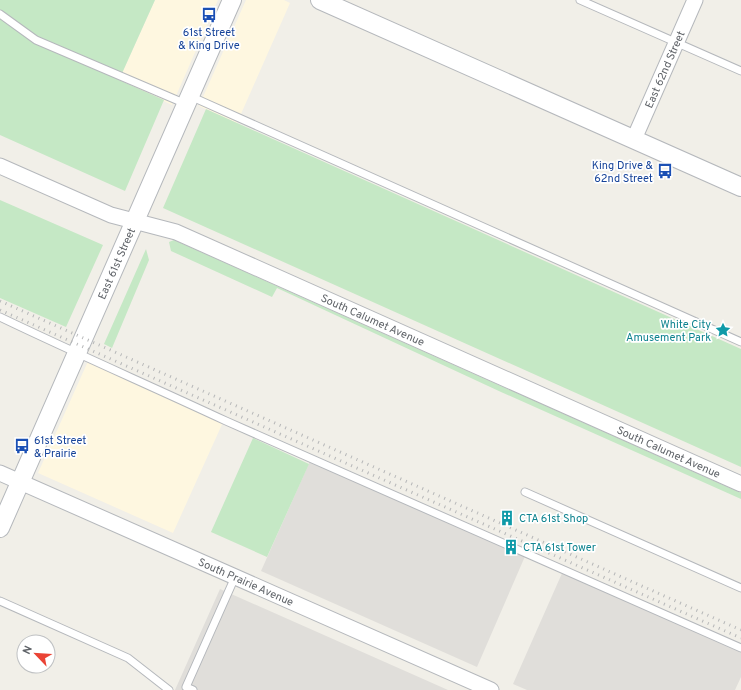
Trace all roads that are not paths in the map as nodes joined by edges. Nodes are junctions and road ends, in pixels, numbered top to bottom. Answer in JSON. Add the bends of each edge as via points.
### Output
{"nodes":[{"id":1,"x":232,"y":0,"type":"edge"},
{"id":2,"x":320,"y":0,"type":"edge"},
{"id":3,"x":580,"y":0,"type":"edge"},
{"id":4,"x":695,"y":0,"type":"edge"},
{"id":5,"x":0,"y":14,"type":"edge"},
{"id":6,"x":676,"y":42,"type":"junction"},
{"id":7,"x":741,"y":71,"type":"edge"},
{"id":8,"x":188,"y":100,"type":"junction"},
{"id":9,"x":634,"y":139,"type":"junction"},
{"id":10,"x":0,"y":166,"type":"edge"},
{"id":11,"x":741,"y":187,"type":"edge"},
{"id":12,"x":135,"y":222,"type":"junction"},
{"id":13,"x":0,"y":317,"type":"edge"},
{"id":14,"x":741,"y":342,"type":"edge"},
{"id":15,"x":76,"y":353,"type":"junction"},
{"id":16,"x":0,"y":473,"type":"edge"},
{"id":17,"x":20,"y":482,"type":"junction"},
{"id":18,"x":741,"y":484,"type":"edge"},
{"id":19,"x":525,"y":492,"type":"dead end"},
{"id":20,"x":0,"y":528,"type":"edge"},
{"id":21,"x":235,"y":577,"type":"junction"},
{"id":22,"x":741,"y":588,"type":"edge"},
{"id":23,"x":0,"y":601,"type":"edge"},
{"id":24,"x":741,"y":648,"type":"edge"},
{"id":25,"x":169,"y":690,"type":"edge"},
{"id":26,"x":193,"y":690,"type":"edge"},
{"id":27,"x":491,"y":690,"type":"edge"}],
"edges":[{"from":1,"to":8,"type":"street","name":"East 61st Street"},
{"from":2,"to":9,"type":"street"},
{"from":3,"to":6,"type":"lane"},
{"from":4,"to":6,"type":"street","name":"East 62nd Street"},
{"from":5,"to":8,"type":"lane","via":[[36,40]]},
{"from":6,"to":7,"type":"lane"},
{"from":6,"to":9,"type":"street","name":"East 62nd Street"},
{"from":8,"to":12,"type":"street","name":"East 61st Street"},
{"from":8,"to":14,"type":"lane"},
{"from":9,"to":11,"type":"street"},
{"from":10,"to":12,"type":"street","name":"South Calumet Avenue","via":[[111,215]]},
{"from":12,"to":15,"type":"street","name":"East 61st Street"},
{"from":12,"to":18,"type":"street","name":"South Calumet Avenue","via":[[176,232]]},
{"from":13,"to":15,"type":"lane"},
{"from":15,"to":17,"type":"street","name":"East 61st Street"},
{"from":15,"to":24,"type":"lane"},
{"from":16,"to":17,"type":"street","name":"South Prairie Avenue"},
{"from":17,"to":20,"type":"street","name":"East 61st Street"},
{"from":17,"to":21,"type":"street","name":"South Prairie Avenue"},
{"from":19,"to":22,"type":"lane"},
{"from":21,"to":26,"type":"lane","via":[[186,687]]},
{"from":21,"to":27,"type":"street","name":"South Prairie Avenue"},
{"from":23,"to":25,"type":"lane","via":[[128,658]]}]}
